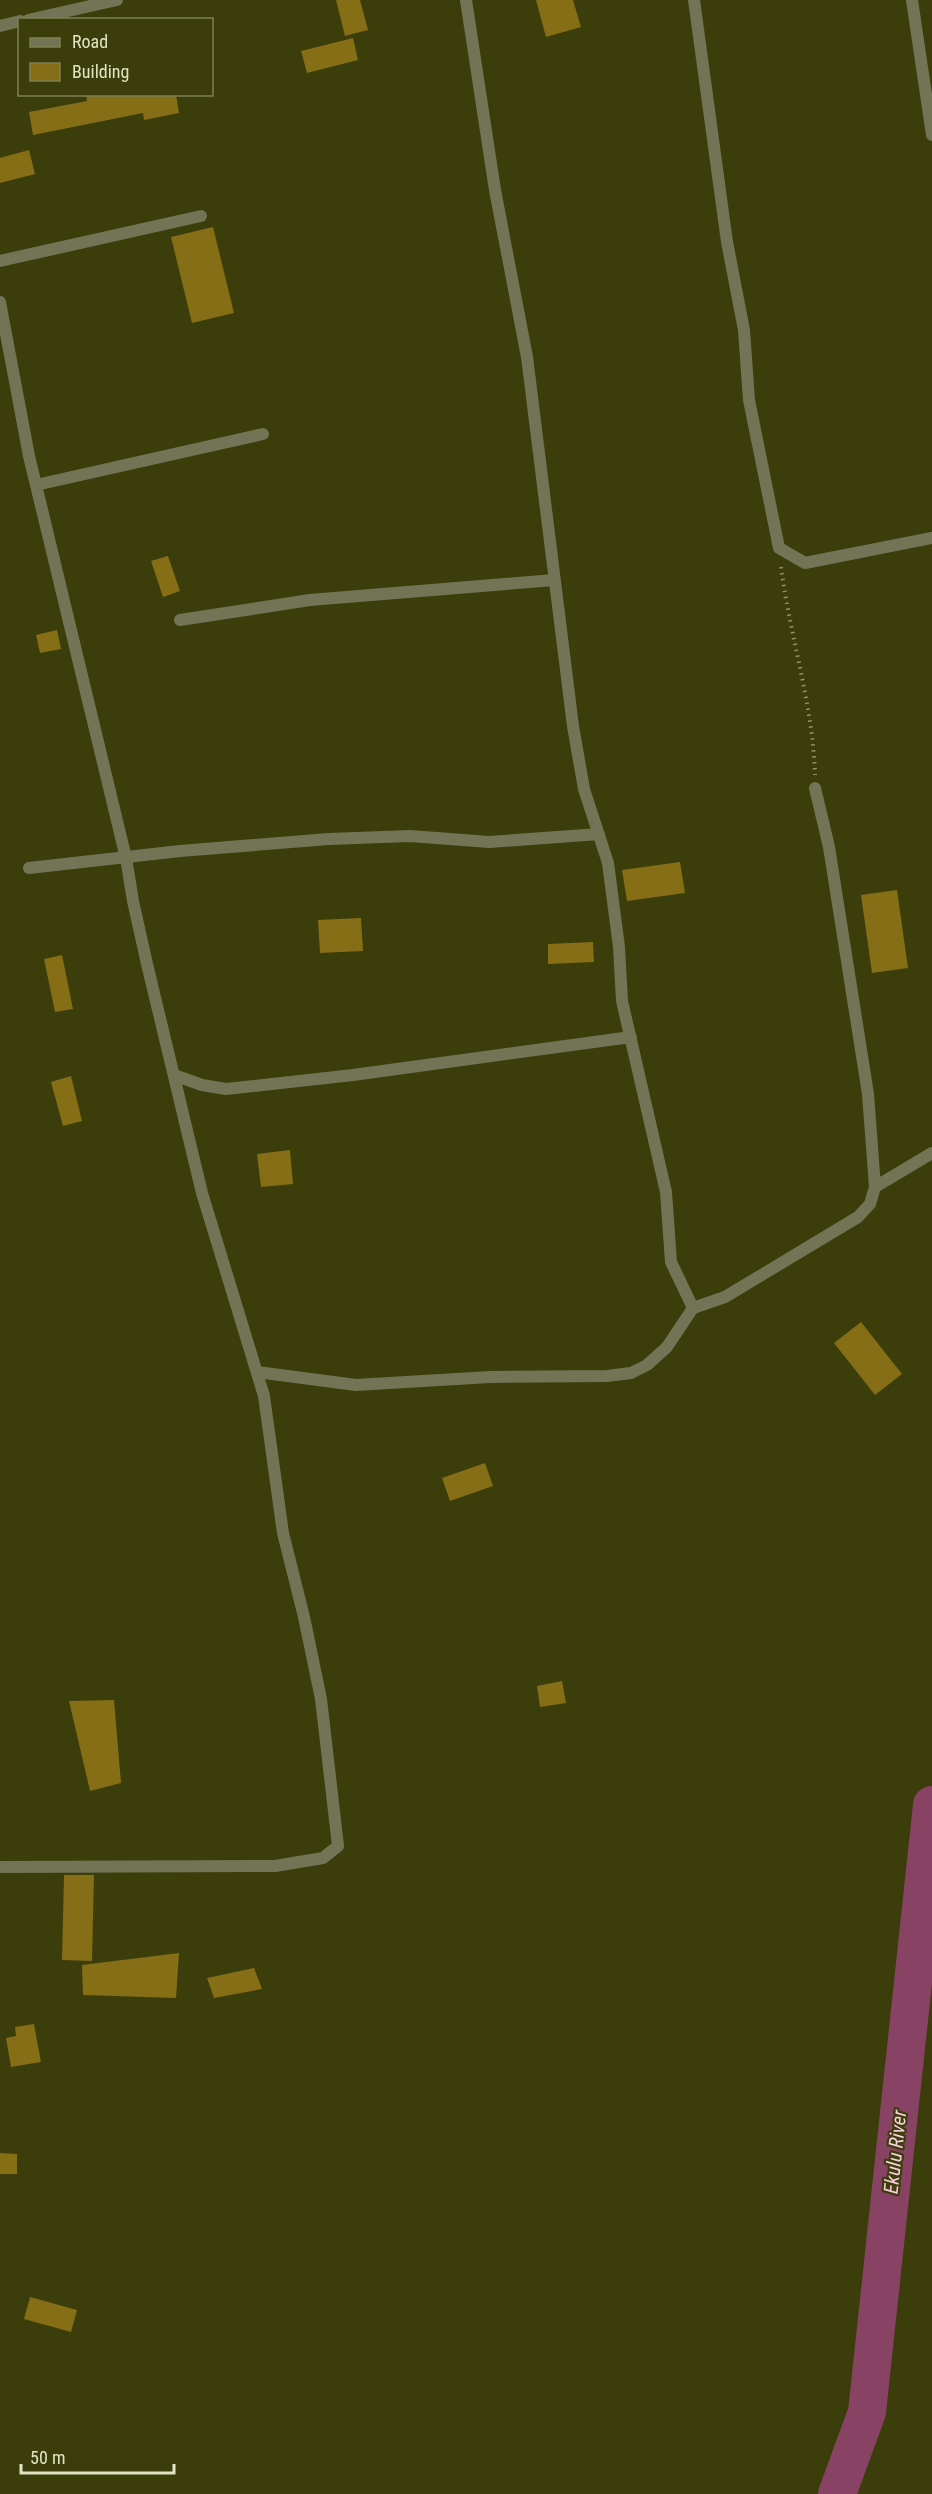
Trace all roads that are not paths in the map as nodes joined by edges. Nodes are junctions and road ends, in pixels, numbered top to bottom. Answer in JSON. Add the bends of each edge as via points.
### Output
{"nodes":[{"id":1,"x":117,"y":0,"type":"edge"},
{"id":2,"x":466,"y":0,"type":"edge"},
{"id":3,"x":694,"y":0,"type":"edge"},
{"id":4,"x":912,"y":0,"type":"edge"},
{"id":5,"x":37,"y":18,"type":"edge"},
{"id":6,"x":18,"y":22,"type":"edge"},
{"id":7,"x":0,"y":26,"type":"edge"},
{"id":8,"x":932,"y":135,"type":"edge"},
{"id":9,"x":201,"y":216,"type":"dead end"},
{"id":10,"x":0,"y":261,"type":"edge"},
{"id":11,"x":0,"y":302,"type":"edge"},
{"id":12,"x":263,"y":434,"type":"dead end"},
{"id":13,"x":36,"y":485,"type":"junction"},
{"id":14,"x":932,"y":538,"type":"edge"},
{"id":15,"x":554,"y":580,"type":"junction"},
{"id":16,"x":180,"y":620,"type":"dead end"},
{"id":17,"x":815,"y":788,"type":"road end"},
{"id":18,"x":599,"y":834,"type":"junction"},
{"id":19,"x":126,"y":858,"type":"junction"},
{"id":20,"x":29,"y":868,"type":"dead end"},
{"id":21,"x":631,"y":1037,"type":"junction"},
{"id":22,"x":174,"y":1075,"type":"junction"},
{"id":23,"x":932,"y":1153,"type":"edge"},
{"id":24,"x":874,"y":1187,"type":"junction"},
{"id":25,"x":693,"y":1308,"type":"junction"},
{"id":26,"x":257,"y":1372,"type":"junction"},
{"id":27,"x":0,"y":1867,"type":"edge"}],
"edges":[{"from":1,"to":5,"type":"street"},
{"from":2,"to":15,"type":"street","via":[[495,190],[527,357]]},
{"from":3,"to":14,"type":"street","via":[[727,242],[744,330],[749,400],[778,548],[805,563]]},
{"from":4,"to":8,"type":"street"},
{"from":6,"to":7,"type":"street"},
{"from":9,"to":10,"type":"street"},
{"from":11,"to":13,"type":"street"},
{"from":12,"to":13,"type":"street"},
{"from":13,"to":19,"type":"street"},
{"from":15,"to":16,"type":"street","via":[[310,600]]},
{"from":15,"to":18,"type":"street","via":[[584,789]]},
{"from":17,"to":24,"type":"street","via":[[829,847],[868,1094]]},
{"from":18,"to":19,"type":"street","via":[[489,842],[410,836],[329,839]]},
{"from":18,"to":21,"type":"street","via":[[608,863],[622,1001]]},
{"from":19,"to":20,"type":"street"},
{"from":19,"to":22,"type":"street"},
{"from":21,"to":22,"type":"street","via":[[226,1089]]},
{"from":21,"to":25,"type":"street","via":[[666,1192],[671,1262]]},
{"from":22,"to":26,"type":"street","via":[[202,1193]]},
{"from":23,"to":24,"type":"street"},
{"from":24,"to":25,"type":"street","via":[[870,1204],[858,1217],[725,1297]]},
{"from":25,"to":26,"type":"street","via":[[667,1347],[631,1373],[356,1385]]},
{"from":26,"to":27,"type":"street","via":[[264,1396],[283,1533],[321,1699],[338,1846],[323,1858],[275,1866]]}]}
